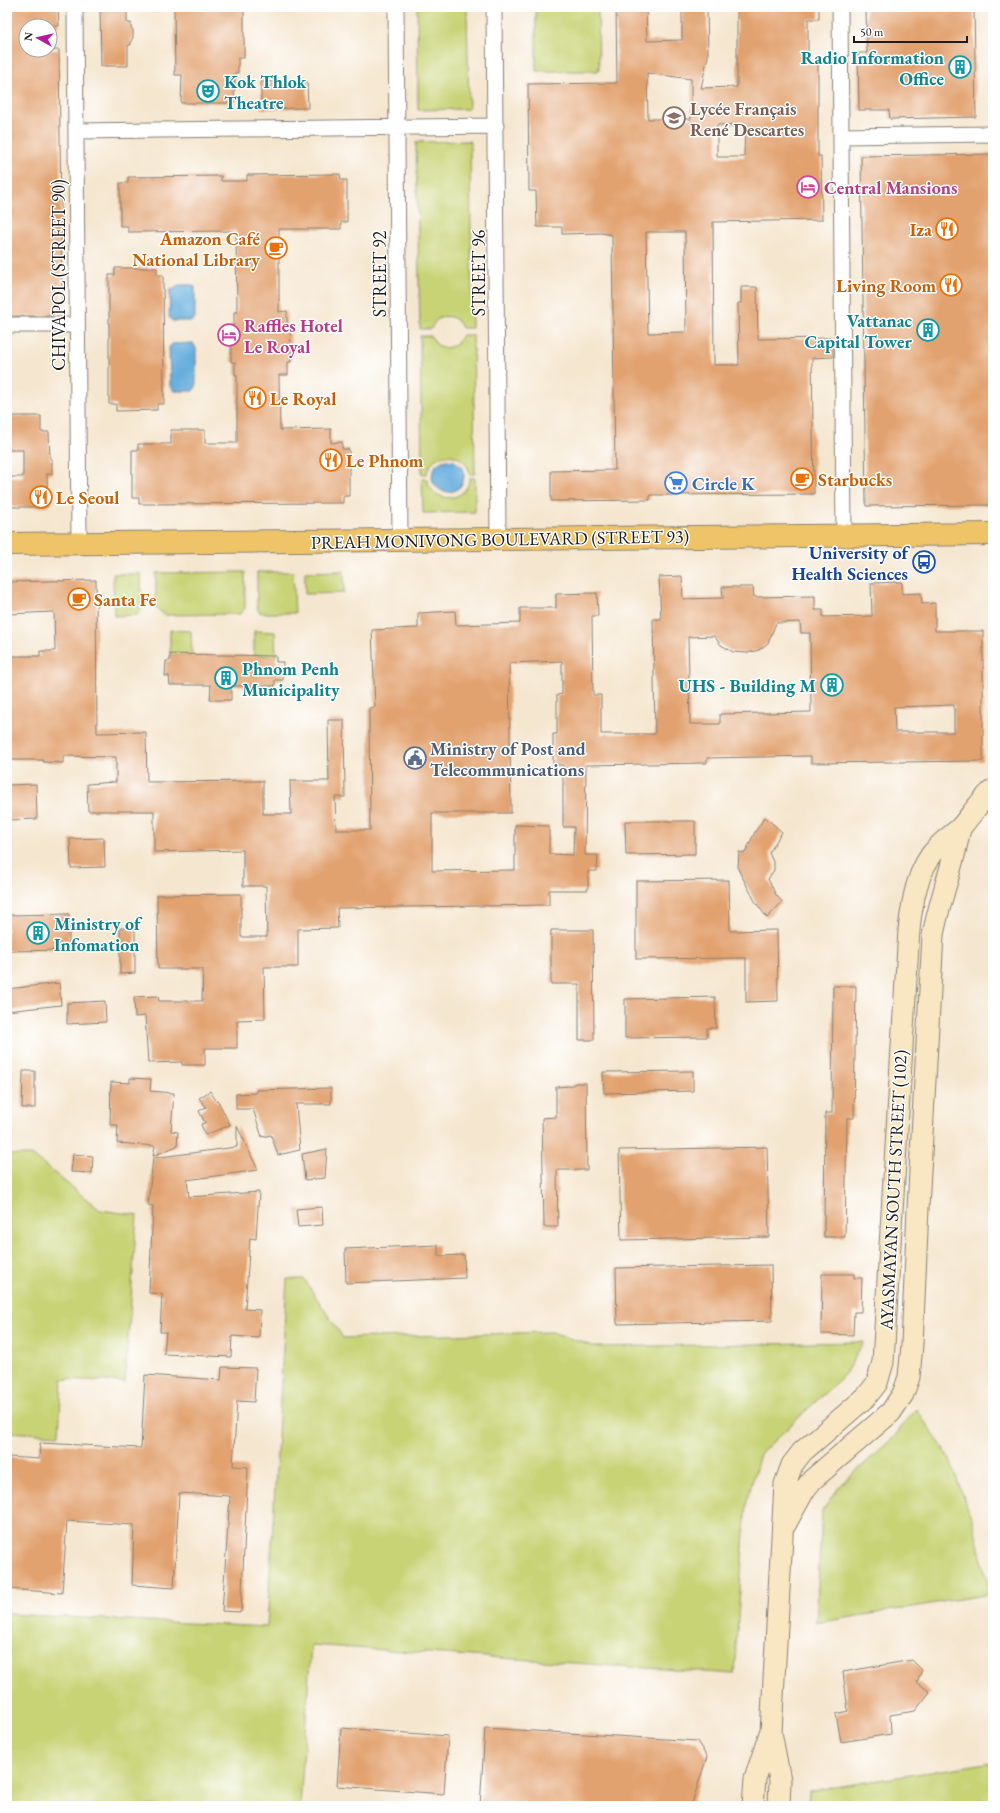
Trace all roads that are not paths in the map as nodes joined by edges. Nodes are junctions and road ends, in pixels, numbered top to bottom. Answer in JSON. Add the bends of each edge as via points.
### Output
{"nodes":[{"id":1,"x":75,"y":7,"type":"edge"},
{"id":2,"x":396,"y":7,"type":"edge"},
{"id":3,"x":494,"y":7,"type":"edge"},
{"id":4,"x":840,"y":7,"type":"edge"},
{"id":5,"x":496,"y":126,"type":"junction"},
{"id":6,"x":397,"y":127,"type":"junction"},
{"id":7,"x":76,"y":131,"type":"junction"},
{"id":8,"x":993,"y":134,"type":"edge"},
{"id":9,"x":842,"y":136,"type":"junction"},
{"id":10,"x":7,"y":325,"type":"edge"},
{"id":11,"x":77,"y":325,"type":"junction"},
{"id":12,"x":993,"y":534,"type":"edge"},
{"id":13,"x":844,"y":536,"type":"junction"},
{"id":14,"x":498,"y":539,"type":"junction"},
{"id":15,"x":400,"y":540,"type":"junction"},
{"id":16,"x":79,"y":543,"type":"junction"},
{"id":17,"x":7,"y":544,"type":"edge"},
{"id":18,"x":993,"y":790,"type":"edge"},
{"id":19,"x":960,"y":828,"type":"junction"},
{"id":20,"x":892,"y":1207,"type":"junction"},
{"id":21,"x":918,"y":1208,"type":"junction"},
{"id":22,"x":783,"y":1530,"type":"junction"},
{"id":23,"x":771,"y":1732,"type":"junction"},
{"id":24,"x":753,"y":1806,"type":"edge"},
{"id":25,"x":779,"y":1806,"type":"edge"}],
"edges":[{"from":1,"to":7,"type":"street","name":"CHIVAPOL (STREET 90)"},
{"from":2,"to":6,"type":"street","name":"STREET 92"},
{"from":3,"to":5,"type":"street","name":"STREET 96"},
{"from":4,"to":9,"type":"street"},
{"from":5,"to":6,"type":"street"},
{"from":5,"to":14,"type":"street","name":"STREET 96"},
{"from":6,"to":7,"type":"street"},
{"from":6,"to":15,"type":"street","name":"STREET 92"},
{"from":7,"to":11,"type":"street","name":"CHIVAPOL (STREET 90)"},
{"from":8,"to":9,"type":"street"},
{"from":9,"to":13,"type":"street"},
{"from":10,"to":11,"type":"street"},
{"from":11,"to":16,"type":"street","name":"CHIVAPOL (STREET 90)"},
{"from":12,"to":13,"type":"highway","name":"PREAH MONIVONG BOULEVARD (STREET 93)"},
{"from":13,"to":14,"type":"highway","name":"PREAH MONIVONG BOULEVARD (STREET 93)"},
{"from":14,"to":15,"type":"highway","name":"PREAH MONIVONG BOULEVARD (STREET 93)"},
{"from":15,"to":16,"type":"highway","name":"PREAH MONIVONG BOULEVARD (STREET 93)"},
{"from":16,"to":17,"type":"highway","name":"PREAH MONIVONG BOULEVARD (STREET 93)"},
{"from":18,"to":19,"type":"street","name":"AYASMAYAN SOUTH STREET (102)"},
{"from":19,"to":20,"type":"street","name":"AYASMAYAN SOUTH STREET (102)","via":[[937,847],[919,881],[912,904],[908,930]]},
{"from":19,"to":21,"type":"street","name":"AYASMAYAN SOUTH STREET (102)","via":[[933,935]]},
{"from":20,"to":21,"type":"street"},
{"from":20,"to":22,"type":"street","name":"AYASMAYAN SOUTH STREET (102)","via":[[882,1362],[878,1383],[866,1397],[802,1452],[792,1465],[785,1484]]},
{"from":21,"to":22,"type":"street","name":"AYASMAYAN SOUTH STREET (102)","via":[[912,1345],[909,1377],[903,1394],[891,1412],[812,1480]]},
{"from":22,"to":23,"type":"street","name":"AYASMAYAN SOUTH STREET (102)"},
{"from":23,"to":24,"type":"street","name":"AYASMAYAN SOUTH STREET (102)","via":[[755,1779]]},
{"from":23,"to":25,"type":"street","name":"AYASMAYAN SOUTH STREET (102)","via":[[780,1780]]}]}
